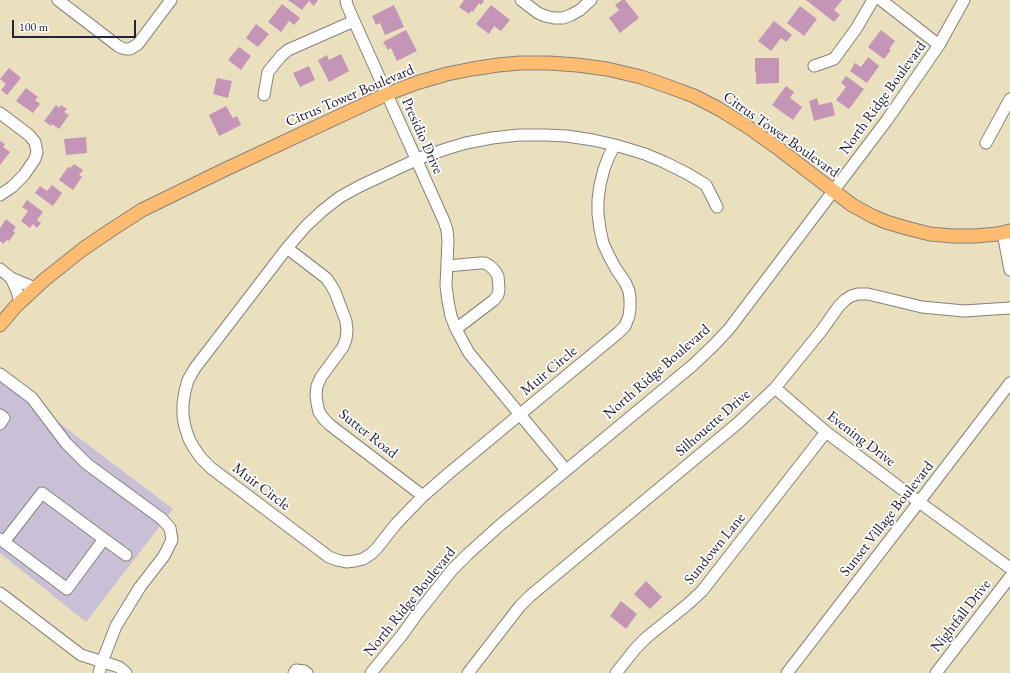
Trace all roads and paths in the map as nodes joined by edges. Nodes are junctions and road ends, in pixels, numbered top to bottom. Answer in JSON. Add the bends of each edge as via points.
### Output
{"nodes":[{"id":1,"x":58,"y":0,"type":"edge"},
{"id":2,"x":171,"y":0,"type":"edge"},
{"id":3,"x":346,"y":0,"type":"edge"},
{"id":4,"x":521,"y":0,"type":"edge"},
{"id":5,"x":592,"y":0,"type":"edge"},
{"id":6,"x":873,"y":0,"type":"edge"},
{"id":7,"x":881,"y":0,"type":"edge"},
{"id":8,"x":964,"y":0,"type":"edge"},
{"id":9,"x":354,"y":21,"type":"junction"},
{"id":10,"x":939,"y":45,"type":"junction"},
{"id":11,"x":814,"y":66,"type":"dead end"},
{"id":12,"x":387,"y":94,"type":"junction"},
{"id":13,"x":264,"y":95,"type":"dead end"},
{"id":14,"x":1010,"y":99,"type":"edge"},
{"id":15,"x":0,"y":113,"type":"edge"},
{"id":16,"x":986,"y":144,"type":"dead end"},
{"id":17,"x":615,"y":145,"type":"junction"},
{"id":18,"x":417,"y":160,"type":"junction"},
{"id":19,"x":834,"y":191,"type":"junction"},
{"id":20,"x":0,"y":195,"type":"edge"},
{"id":21,"x":717,"y":207,"type":"dead end"},
{"id":22,"x":1006,"y":232,"type":"edge"},
{"id":23,"x":287,"y":248,"type":"junction"},
{"id":24,"x":447,"y":266,"type":"junction"},
{"id":25,"x":0,"y":269,"type":"edge"},
{"id":26,"x":1010,"y":270,"type":"edge"},
{"id":27,"x":11,"y":278,"type":"junction"},
{"id":28,"x":35,"y":288,"type":"junction"},
{"id":29,"x":20,"y":303,"type":"junction"},
{"id":30,"x":1010,"y":308,"type":"edge"},
{"id":31,"x":0,"y":324,"type":"edge"},
{"id":32,"x":456,"y":329,"type":"junction"},
{"id":33,"x":0,"y":374,"type":"edge"},
{"id":34,"x":1010,"y":383,"type":"edge"},
{"id":35,"x":775,"y":388,"type":"junction"},
{"id":36,"x":520,"y":414,"type":"junction"},
{"id":37,"x":0,"y":415,"type":"edge"},
{"id":38,"x":0,"y":424,"type":"edge"},
{"id":39,"x":826,"y":432,"type":"junction"},
{"id":40,"x":566,"y":470,"type":"junction"},
{"id":41,"x":423,"y":496,"type":"junction"},
{"id":42,"x":920,"y":502,"type":"junction"},
{"id":43,"x":104,"y":539,"type":"junction"},
{"id":44,"x":2,"y":540,"type":"edge"},
{"id":45,"x":126,"y":556,"type":"dead end"},
{"id":46,"x":1010,"y":568,"type":"edge"},
{"id":47,"x":1010,"y":577,"type":"edge"},
{"id":48,"x":0,"y":593,"type":"edge"},
{"id":49,"x":102,"y":662,"type":"junction"},
{"id":50,"x":378,"y":671,"type":"edge"},
{"id":51,"x":98,"y":673,"type":"edge"},
{"id":52,"x":126,"y":673,"type":"edge"},
{"id":53,"x":294,"y":673,"type":"edge"},
{"id":54,"x":307,"y":673,"type":"edge"},
{"id":55,"x":468,"y":673,"type":"edge"},
{"id":56,"x":616,"y":673,"type":"edge"},
{"id":57,"x":787,"y":673,"type":"edge"},
{"id":58,"x":936,"y":673,"type":"edge"}],
"edges":[{"from":1,"to":2,"type":"street","via":[[118,46],[126,49],[138,44]]},
{"from":3,"to":9,"type":"street","name":"Presidio Drive"},
{"from":4,"to":5,"type":"street","via":[[538,13],[554,18],[571,15]]},
{"from":6,"to":11,"type":"street","via":[[834,59]]},
{"from":7,"to":10,"type":"street"},
{"from":8,"to":10,"type":"street","name":"North Ridge Boulevard"},
{"from":9,"to":12,"type":"street","name":"Presidio Drive"},
{"from":9,"to":13,"type":"street","via":[[288,50],[268,72]]},
{"from":10,"to":19,"type":"street","name":"North Ridge Boulevard"},
{"from":12,"to":18,"type":"street","name":"Presidio Drive"},
{"from":12,"to":19,"type":"main road","name":"Citrus Tower Boulevard","via":[[447,74],[498,65],[549,63],[607,69],[667,86],[719,109],[779,149]]},
{"from":12,"to":28,"type":"main road","name":"Citrus Tower Boulevard","via":[[142,210],[83,249]]},
{"from":14,"to":16,"type":"street"},
{"from":15,"to":20,"type":"street","via":[[29,135],[35,142],[37,152],[24,174]]},
{"from":17,"to":18,"type":"street","name":"Muir Circle","via":[[567,136],[519,135],[466,143]]},
{"from":17,"to":21,"type":"street","name":"Muir Circle","via":[[664,162],[706,185]]},
{"from":17,"to":36,"type":"street","name":"Muir Circle","via":[[600,185],[598,214],[609,256],[628,291],[629,316],[618,333]]},
{"from":18,"to":23,"type":"street","name":"Muir Circle","via":[[340,197],[306,226]]},
{"from":18,"to":24,"type":"street","name":"Presidio Drive","via":[[447,230]]},
{"from":19,"to":22,"type":"main road","name":"Citrus Tower Boulevard","via":[[872,216],[910,230],[952,236]]},
{"from":19,"to":40,"type":"street","name":"North Ridge Boulevard","via":[[714,345]]},
{"from":22,"to":26,"type":"street"},
{"from":23,"to":41,"type":"street","name":"Sutter Road","via":[[331,284],[346,321],[346,339],[343,347],[317,386],[319,412],[330,425]]},
{"from":23,"to":41,"type":"street","name":"Muir Circle","via":[[194,368],[188,380],[183,416],[194,448],[211,468],[329,557],[346,562],[363,559],[371,554]]},
{"from":24,"to":32,"type":"street","name":"Presidio Drive","via":[[448,301]]},
{"from":24,"to":32,"type":"street","via":[[480,262],[490,266],[498,276],[498,295]]},
{"from":25,"to":27,"type":"street"},
{"from":27,"to":28,"type":"street"},
{"from":27,"to":29,"type":"street"},
{"from":28,"to":29,"type":"main road","name":"Citrus Tower Boulevard"},
{"from":29,"to":31,"type":"main road","name":"Citrus Tower Boulevard"},
{"from":30,"to":35,"type":"street","name":"Silhouette Drive","via":[[964,310],[922,307],[868,294],[851,296],[839,306]]},
{"from":32,"to":36,"type":"street","name":"Presidio Drive","via":[[469,353]]},
{"from":33,"to":49,"type":"street","via":[[32,398],[66,443],[87,464],[162,519],[170,528],[172,540],[164,556],[140,587],[116,626]]},
{"from":34,"to":42,"type":"street","name":"Sunset Village Boulevard"},
{"from":35,"to":39,"type":"street","name":"Evening Drive"},
{"from":35,"to":55,"type":"street","name":"Silhouette Drive","via":[[738,423],[530,596]]},
{"from":36,"to":40,"type":"street","name":"Presidio Drive"},
{"from":36,"to":41,"type":"street","name":"Muir Circle"},
{"from":37,"to":38,"type":"street","via":[[4,418]]},
{"from":39,"to":42,"type":"street","name":"Evening Drive"},
{"from":39,"to":56,"type":"street","name":"Sundown Lane","via":[[702,591],[647,637]]},
{"from":40,"to":50,"type":"street","name":"North Ridge Boulevard","via":[[499,526],[452,570],[417,614]]},
{"from":42,"to":46,"type":"street","name":"Evening Drive"},
{"from":42,"to":57,"type":"street","name":"Sunset Village Boulevard"},
{"from":43,"to":44,"type":"street","via":[[42,493]]},
{"from":43,"to":44,"type":"street","via":[[67,589]]},
{"from":43,"to":45,"type":"street"},
{"from":47,"to":58,"type":"street","name":"Nightfall Drive"},
{"from":48,"to":49,"type":"street","via":[[82,654]]},
{"from":49,"to":51,"type":"street"},
{"from":49,"to":52,"type":"street","via":[[118,667]]},
{"from":53,"to":54,"type":"street","via":[[296,670]]}]}
